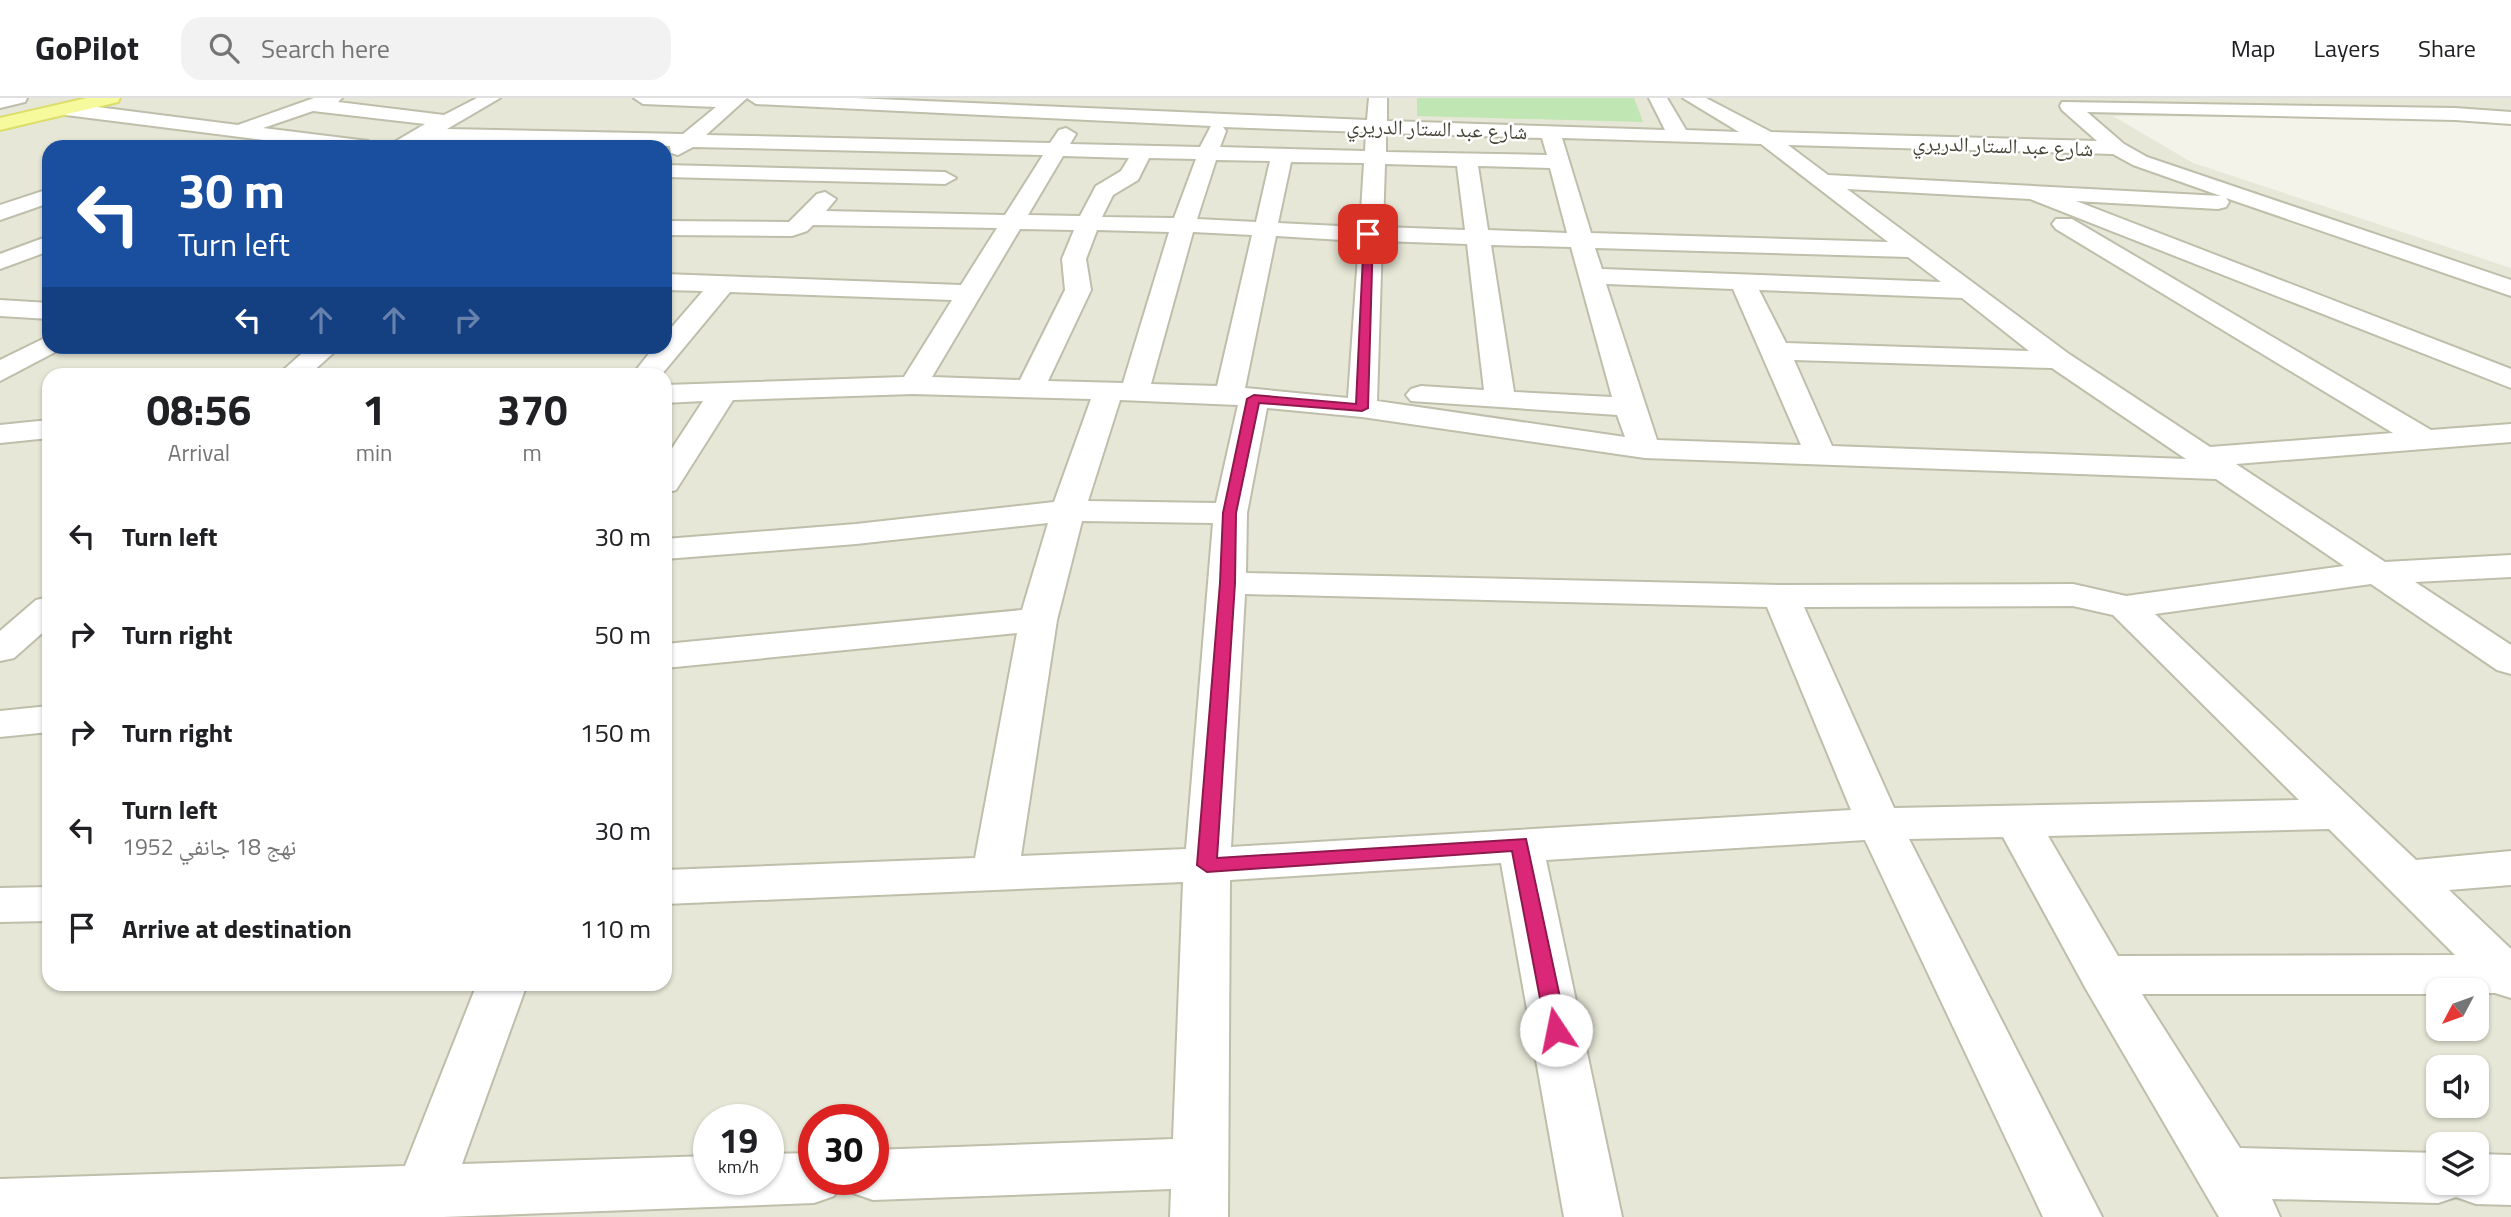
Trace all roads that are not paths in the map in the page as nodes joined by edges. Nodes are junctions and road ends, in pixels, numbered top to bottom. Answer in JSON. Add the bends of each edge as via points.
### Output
{"nodes":[{"id":1,"x":18,"y":98,"type":"edge"},
{"id":2,"x":111,"y":98,"type":"edge"},
{"id":3,"x":333,"y":98,"type":"edge"},
{"id":4,"x":491,"y":98,"type":"edge"},
{"id":5,"x":643,"y":98,"type":"edge"},
{"id":6,"x":756,"y":98,"type":"edge"},
{"id":7,"x":1378,"y":98,"type":"edge"},
{"id":8,"x":1658,"y":98,"type":"edge"},
{"id":9,"x":1692,"y":98,"type":"edge"},
{"id":10,"x":803,"y":99,"type":"edge"},
{"id":11,"x":736,"y":100,"type":"edge"},
{"id":12,"x":0,"y":102,"type":"edge"},
{"id":13,"x":918,"y":102,"type":"edge"},
{"id":14,"x":2063,"y":102,"type":"edge"},
{"id":15,"x":70,"y":103,"type":"edge"},
{"id":16,"x":312,"y":105,"type":"junction"},
{"id":17,"x":1072,"y":109,"type":"edge"},
{"id":18,"x":382,"y":115,"type":"junction"},
{"id":19,"x":0,"y":116,"type":"edge"},
{"id":20,"x":2511,"y":118,"type":"edge"},
{"id":21,"x":1220,"y":119,"type":"junction"},
{"id":22,"x":447,"y":121,"type":"junction"},
{"id":23,"x":0,"y":124,"type":"edge"},
{"id":24,"x":1378,"y":126,"type":"junction"},
{"id":25,"x":236,"y":130,"type":"junction"},
{"id":26,"x":1551,"y":132,"type":"junction"},
{"id":27,"x":423,"y":134,"type":"junction"},
{"id":28,"x":1680,"y":138,"type":"junction"},
{"id":29,"x":1766,"y":138,"type":"junction"},
{"id":30,"x":208,"y":140,"type":"edge"},
{"id":31,"x":312,"y":140,"type":"joint"},
{"id":32,"x":411,"y":140,"type":"edge"},
{"id":33,"x":650,"y":140,"type":"edge"},
{"id":34,"x":672,"y":141,"type":"edge"},
{"id":35,"x":688,"y":141,"type":"junction"},
{"id":36,"x":2117,"y":148,"type":"junction"},
{"id":37,"x":961,"y":149,"type":"junction"},
{"id":38,"x":1056,"y":150,"type":"junction"},
{"id":39,"x":1142,"y":152,"type":"junction"},
{"id":40,"x":1209,"y":153,"type":"junction"},
{"id":41,"x":672,"y":154,"type":"edge"},
{"id":42,"x":1282,"y":155,"type":"junction"},
{"id":43,"x":1374,"y":158,"type":"junction"},
{"id":44,"x":1466,"y":160,"type":"junction"},
{"id":45,"x":1558,"y":162,"type":"junction"},
{"id":46,"x":676,"y":172,"type":"edge"},
{"id":47,"x":765,"y":173,"type":"junction"},
{"id":48,"x":849,"y":175,"type":"junction"},
{"id":49,"x":944,"y":177,"type":"junction"},
{"id":50,"x":1824,"y":181,"type":"junction"},
{"id":51,"x":745,"y":192,"type":"dead end"},
{"id":52,"x":2021,"y":192,"type":"junction"},
{"id":53,"x":42,"y":199,"type":"edge"},
{"id":54,"x":2266,"y":204,"type":"junction"},
{"id":55,"x":724,"y":210,"type":"dead end"},
{"id":56,"x":0,"y":213,"type":"edge"},
{"id":57,"x":809,"y":218,"type":"junction"},
{"id":58,"x":909,"y":221,"type":"junction"},
{"id":59,"x":1011,"y":222,"type":"junction"},
{"id":60,"x":1089,"y":224,"type":"junction"},
{"id":61,"x":1183,"y":225,"type":"junction"},
{"id":62,"x":672,"y":228,"type":"edge"},
{"id":63,"x":704,"y":229,"type":"junction"},
{"id":64,"x":1265,"y":229,"type":"junction"},
{"id":65,"x":1368,"y":234,"type":"junction"},
{"id":66,"x":1478,"y":237,"type":"junction"},
{"id":67,"x":1584,"y":240,"type":"junction"},
{"id":68,"x":42,"y":246,"type":"edge"},
{"id":69,"x":1912,"y":250,"type":"junction"},
{"id":70,"x":672,"y":261,"type":"edge"},
{"id":71,"x":0,"y":262,"type":"edge"},
{"id":72,"x":672,"y":265,"type":"edge"},
{"id":73,"x":1594,"y":276,"type":"junction"},
{"id":74,"x":1743,"y":283,"type":"junction"},
{"id":75,"x":722,"y":285,"type":"junction"},
{"id":76,"x":2511,"y":288,"type":"edge"},
{"id":77,"x":1966,"y":291,"type":"junction"},
{"id":78,"x":969,"y":293,"type":"junction"},
{"id":79,"x":4,"y":310,"type":"edge"},
{"id":80,"x":42,"y":311,"type":"edge"},
{"id":81,"x":672,"y":344,"type":"edge"},
{"id":82,"x":42,"y":348,"type":"edge"},
{"id":83,"x":1776,"y":351,"type":"junction"},
{"id":84,"x":318,"y":354,"type":"edge"},
{"id":85,"x":664,"y":354,"type":"edge"},
{"id":86,"x":2059,"y":360,"type":"junction"},
{"id":87,"x":300,"y":368,"type":"edge"},
{"id":88,"x":652,"y":368,"type":"edge"},
{"id":89,"x":0,"y":372,"type":"edge"},
{"id":90,"x":2511,"y":379,"type":"edge"},
{"id":91,"x":913,"y":385,"type":"junction"},
{"id":92,"x":1031,"y":387,"type":"junction"},
{"id":93,"x":724,"y":392,"type":"junction"},
{"id":94,"x":1121,"y":392,"type":"junction"},
{"id":95,"x":672,"y":394,"type":"edge"},
{"id":96,"x":1241,"y":397,"type":"junction"},
{"id":97,"x":1500,"y":398,"type":"junction"},
{"id":98,"x":1363,"y":400,"type":"junction"},
{"id":99,"x":1629,"y":407,"type":"junction"},
{"id":100,"x":42,"y":430,"type":"edge"},
{"id":101,"x":2511,"y":433,"type":"edge"},
{"id":102,"x":4,"y":437,"type":"edge"},
{"id":103,"x":2426,"y":440,"type":"junction"},
{"id":104,"x":1645,"y":449,"type":"junction"},
{"id":105,"x":1821,"y":456,"type":"junction"},
{"id":106,"x":2214,"y":463,"type":"junction"},
{"id":107,"x":672,"y":472,"type":"edge"},
{"id":108,"x":1068,"y":511,"type":"junction"},
{"id":109,"x":1230,"y":513,"type":"junction"},
{"id":110,"x":672,"y":548,"type":"edge"},
{"id":111,"x":2511,"y":566,"type":"edge"},
{"id":112,"x":2375,"y":573,"type":"junction"},
{"id":113,"x":1228,"y":583,"type":"junction"},
{"id":114,"x":1781,"y":596,"type":"junction"},
{"id":115,"x":2126,"y":607,"type":"junction"},
{"id":116,"x":42,"y":614,"type":"edge"},
{"id":117,"x":1038,"y":620,"type":"junction"},
{"id":118,"x":0,"y":650,"type":"edge"},
{"id":119,"x":672,"y":655,"type":"edge"},
{"id":120,"x":2511,"y":662,"type":"edge"},
{"id":121,"x":42,"y":720,"type":"edge"},
{"id":122,"x":0,"y":724,"type":"edge"},
{"id":123,"x":2340,"y":814,"type":"junction"},
{"id":124,"x":2018,"y":823,"type":"junction"},
{"id":125,"x":1879,"y":824,"type":"junction"},
{"id":126,"x":1520,"y":844,"type":"junction"},
{"id":127,"x":1207,"y":865,"type":"junction"},
{"id":128,"x":2511,"y":868,"type":"edge"},
{"id":129,"x":995,"y":875,"type":"junction"},
{"id":130,"x":2409,"y":877,"type":"junction"},
{"id":131,"x":672,"y":887,"type":"edge"},
{"id":132,"x":42,"y":904,"type":"edge"},
{"id":133,"x":0,"y":905,"type":"edge"},
{"id":134,"x":2104,"y":975,"type":"junction"},
{"id":135,"x":2508,"y":977,"type":"edge"},
{"id":136,"x":499,"y":991,"type":"edge"},
{"id":137,"x":1202,"y":1163,"type":"junction"},
{"id":138,"x":889,"y":1174,"type":"edge"},
{"id":139,"x":2426,"y":1179,"type":"edge"},
{"id":140,"x":2489,"y":1179,"type":"edge"},
{"id":141,"x":2511,"y":1180,"type":"edge"},
{"id":142,"x":693,"y":1185,"type":"edge"},
{"id":143,"x":2238,"y":1195,"type":"edge"},
{"id":144,"x":419,"y":1204,"type":"edge"},
{"id":145,"x":0,"y":1205,"type":"edge"},
{"id":146,"x":1199,"y":1217,"type":"edge"},
{"id":147,"x":1593,"y":1217,"type":"edge"},
{"id":148,"x":2073,"y":1217,"type":"edge"}],
"edges":[{"from":1,"to":12,"type":"street"},
{"from":2,"to":15,"type":"main road"},
{"from":3,"to":16,"type":"street"},
{"from":4,"to":22,"type":"street"},
{"from":5,"to":11,"type":"street"},
{"from":6,"to":10,"type":"street","name":"شارع عبد الستار الدريري"},
{"from":7,"to":24,"type":"street"},
{"from":8,"to":28,"type":"street"},
{"from":9,"to":29,"type":"street"},
{"from":10,"to":13,"type":"street","name":"شارع عبد الستار الدريري"},
{"from":11,"to":35,"type":"street"},
{"from":13,"to":17,"type":"street","name":"شارع عبد الستار الدريري"},
{"from":14,"to":20,"type":"street"},
{"from":14,"to":36,"type":"street"},
{"from":15,"to":19,"type":"main road"},
{"from":15,"to":23,"type":"main road"},
{"from":15,"to":25,"type":"street"},
{"from":16,"to":18,"type":"street"},
{"from":16,"to":25,"type":"street"},
{"from":17,"to":21,"type":"street","name":"شارع عبد الستار الدريري"},
{"from":17,"to":38,"type":"street"},
{"from":18,"to":22,"type":"street"},
{"from":18,"to":31,"type":"street"},
{"from":21,"to":24,"type":"street","name":"شارع عبد الستار الدريري"},
{"from":21,"to":40,"type":"street"},
{"from":22,"to":27,"type":"street"},
{"from":24,"to":26,"type":"street","name":"شارع عبد الستار الدريري"},
{"from":24,"to":43,"type":"street"},
{"from":25,"to":30,"type":"street"},
{"from":25,"to":31,"type":"street"},
{"from":26,"to":28,"type":"street","name":"شارع عبد الستار الدريري"},
{"from":26,"to":45,"type":"street"},
{"from":27,"to":32,"type":"street"},
{"from":27,"to":33,"type":"street"},
{"from":28,"to":29,"type":"street","name":"شارع عبد الستار الدريري"},
{"from":29,"to":36,"type":"street","name":"شارع عبد الستار الدريري"},
{"from":29,"to":50,"type":"street"},
{"from":34,"to":35,"type":"street"},
{"from":35,"to":37,"type":"street"},
{"from":35,"to":41,"type":"street"},
{"from":36,"to":54,"type":"street","via":[[2140,161]]},
{"from":37,"to":38,"type":"street"},
{"from":37,"to":49,"type":"street"},
{"from":38,"to":39,"type":"street"},
{"from":38,"to":59,"type":"street"},
{"from":39,"to":40,"type":"street"},
{"from":39,"to":60,"type":"street","via":[[1132,173],[1104,191]]},
{"from":40,"to":42,"type":"street"},
{"from":40,"to":61,"type":"street"},
{"from":42,"to":43,"type":"street"},
{"from":42,"to":64,"type":"street"},
{"from":43,"to":44,"type":"street"},
{"from":43,"to":65,"type":"street"},
{"from":44,"to":45,"type":"street"},
{"from":44,"to":66,"type":"street"},
{"from":45,"to":67,"type":"street"},
{"from":46,"to":47,"type":"street"},
{"from":47,"to":48,"type":"street"},
{"from":47,"to":51,"type":"street"},
{"from":48,"to":49,"type":"street"},
{"from":48,"to":57,"type":"street"},
{"from":49,"to":58,"type":"street"},
{"from":50,"to":52,"type":"street"},
{"from":50,"to":69,"type":"street"},
{"from":52,"to":54,"type":"street"},
{"from":52,"to":90,"type":"street"},
{"from":52,"to":103,"type":"street"},
{"from":53,"to":56,"type":"street"},
{"from":54,"to":76,"type":"street"},
{"from":55,"to":63,"type":"street"},
{"from":57,"to":58,"type":"street"},
{"from":57,"to":63,"type":"street","via":[[788,230]]},
{"from":58,"to":59,"type":"street"},
{"from":59,"to":60,"type":"street"},
{"from":59,"to":78,"type":"street"},
{"from":60,"to":61,"type":"street"},
{"from":60,"to":92,"type":"street","via":[[1073,265],[1077,290]]},
{"from":61,"to":64,"type":"street"},
{"from":61,"to":94,"type":"street"},
{"from":62,"to":63,"type":"street"},
{"from":63,"to":70,"type":"street"},
{"from":64,"to":65,"type":"street"},
{"from":64,"to":96,"type":"street"},
{"from":65,"to":66,"type":"street"},
{"from":65,"to":98,"type":"street"},
{"from":66,"to":67,"type":"street"},
{"from":66,"to":97,"type":"street"},
{"from":67,"to":69,"type":"street"},
{"from":67,"to":73,"type":"street"},
{"from":68,"to":71,"type":"street"},
{"from":69,"to":77,"type":"street"},
{"from":72,"to":75,"type":"street"},
{"from":73,"to":74,"type":"street"},
{"from":73,"to":99,"type":"street"},
{"from":74,"to":77,"type":"street"},
{"from":74,"to":83,"type":"street"},
{"from":75,"to":78,"type":"street"},
{"from":75,"to":81,"type":"street"},
{"from":77,"to":86,"type":"street"},
{"from":78,"to":91,"type":"street"},
{"from":79,"to":80,"type":"street"},
{"from":82,"to":89,"type":"street"},
{"from":83,"to":86,"type":"street"},
{"from":83,"to":105,"type":"street"},
{"from":84,"to":87,"type":"street"},
{"from":85,"to":88,"type":"street"},
{"from":86,"to":106,"type":"street"},
{"from":91,"to":92,"type":"street"},
{"from":91,"to":93,"type":"street"},
{"from":92,"to":94,"type":"street"},
{"from":93,"to":95,"type":"street"},
{"from":93,"to":107,"type":"street"},
{"from":94,"to":96,"type":"street"},
{"from":94,"to":108,"type":"street"},
{"from":96,"to":98,"type":"street"},
{"from":96,"to":109,"type":"street"},
{"from":97,"to":98,"type":"street"},
{"from":97,"to":99,"type":"street"},
{"from":98,"to":104,"type":"street"},
{"from":99,"to":104,"type":"street"},
{"from":100,"to":102,"type":"street"},
{"from":101,"to":103,"type":"street"},
{"from":103,"to":106,"type":"street"},
{"from":104,"to":105,"type":"street"},
{"from":105,"to":106,"type":"street"},
{"from":106,"to":112,"type":"street"},
{"from":108,"to":109,"type":"street"},
{"from":108,"to":110,"type":"street"},
{"from":108,"to":117,"type":"street"},
{"from":109,"to":113,"type":"street"},
{"from":111,"to":112,"type":"street"},
{"from":112,"to":115,"type":"street"},
{"from":112,"to":120,"type":"street"},
{"from":113,"to":114,"type":"street"},
{"from":113,"to":127,"type":"street"},
{"from":114,"to":115,"type":"street","via":[[2073,595]]},
{"from":114,"to":125,"type":"street"},
{"from":115,"to":123,"type":"street"},
{"from":116,"to":118,"type":"street"},
{"from":117,"to":119,"type":"street"},
{"from":117,"to":129,"type":"street"},
{"from":121,"to":122,"type":"street"},
{"from":123,"to":124,"type":"street"},
{"from":123,"to":130,"type":"street"},
{"from":124,"to":125,"type":"street"},
{"from":124,"to":134,"type":"street"},
{"from":125,"to":126,"type":"street"},
{"from":125,"to":148,"type":"street"},
{"from":126,"to":127,"type":"street"},
{"from":126,"to":147,"type":"street"},
{"from":127,"to":129,"type":"street"},
{"from":127,"to":137,"type":"street"},
{"from":128,"to":130,"type":"street"},
{"from":129,"to":131,"type":"street"},
{"from":130,"to":135,"type":"street"},
{"from":132,"to":133,"type":"street"},
{"from":134,"to":135,"type":"street"},
{"from":134,"to":143,"type":"street"},
{"from":136,"to":144,"type":"street"},
{"from":137,"to":138,"type":"street"},
{"from":137,"to":146,"type":"street"},
{"from":139,"to":143,"type":"street"},
{"from":140,"to":141,"type":"street"},
{"from":142,"to":144,"type":"street"},
{"from":144,"to":145,"type":"street"}]}
